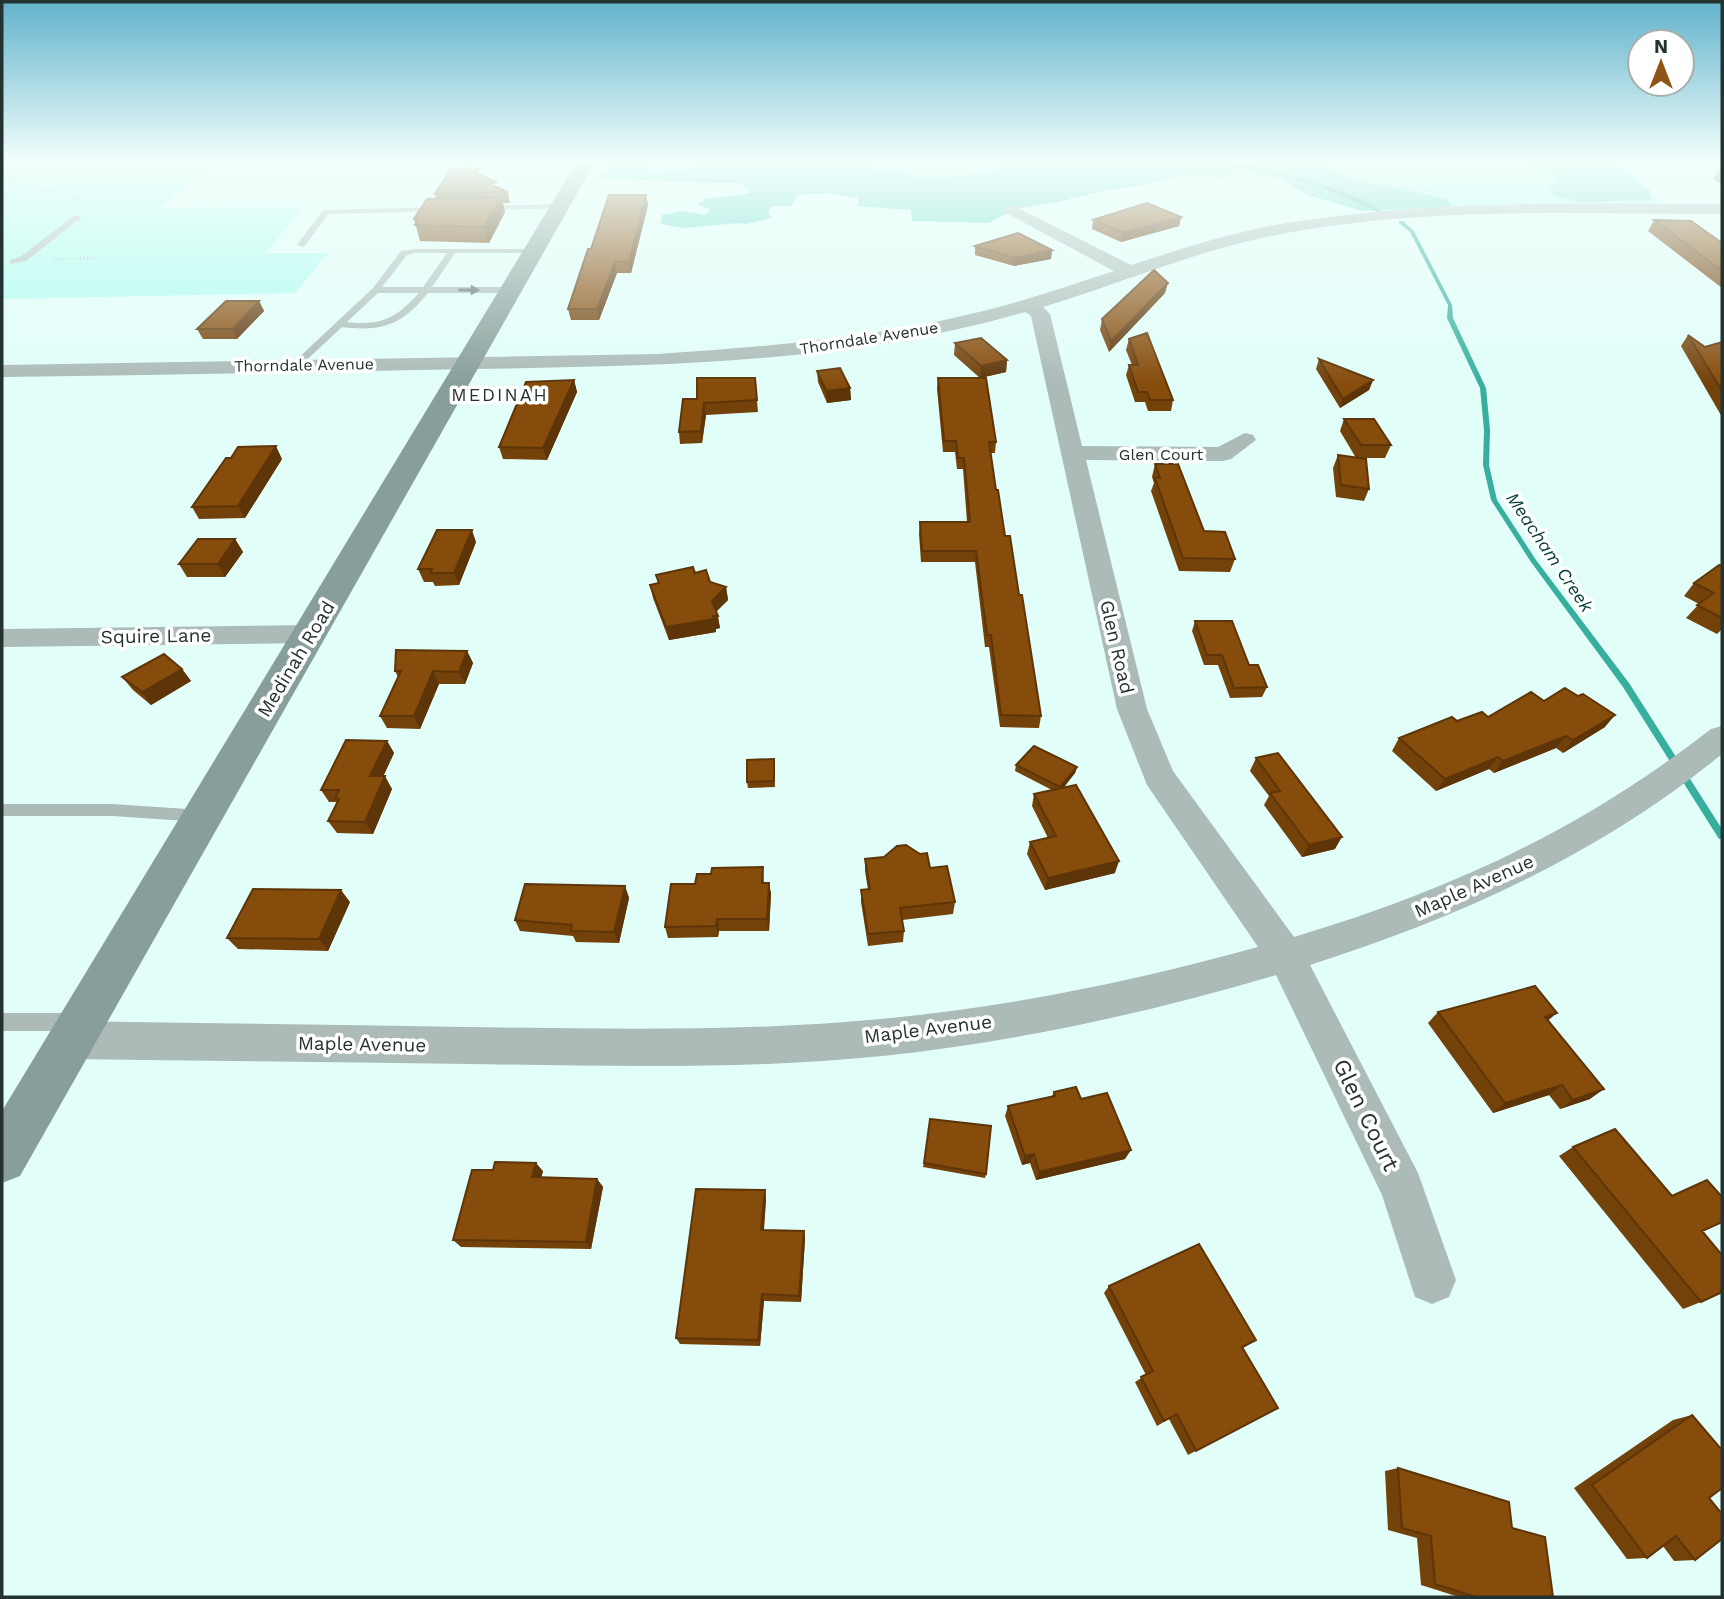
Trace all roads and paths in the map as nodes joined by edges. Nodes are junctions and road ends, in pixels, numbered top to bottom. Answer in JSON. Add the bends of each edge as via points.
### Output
{"nodes":[{"id":1,"x":55,"y":235,"type":"edge"},
{"id":2,"x":308,"y":235,"type":"edge"},
{"id":3,"x":544,"y":235,"type":"edge"},
{"id":4,"x":1059,"y":235,"type":"edge"},
{"id":5,"x":1255,"y":235,"type":"edge"},
{"id":6,"x":300,"y":245,"type":"dead end"},
{"id":7,"x":453,"y":251,"type":"junction"},
{"id":8,"x":534,"y":251,"type":"junction"},
{"id":9,"x":98,"y":258,"type":"dead end"},
{"id":10,"x":23,"y":259,"type":"junction"},
{"id":11,"x":13,"y":262,"type":"dead end"},
{"id":12,"x":1130,"y":272,"type":"junction"},
{"id":13,"x":376,"y":290,"type":"junction"},
{"id":14,"x":427,"y":290,"type":"junction"},
{"id":15,"x":511,"y":290,"type":"junction"},
{"id":16,"x":1028,"y":305,"type":"junction"},
{"id":17,"x":340,"y":324,"type":"junction"},
{"id":18,"x":467,"y":363,"type":"junction"},
{"id":19,"x":296,"y":365,"type":"junction"},
{"id":20,"x":2,"y":371,"type":"edge"},
{"id":21,"x":1245,"y":440,"type":"dead end"},
{"id":22,"x":1073,"y":453,"type":"junction"},
{"id":23,"x":310,"y":634,"type":"junction"},
{"id":24,"x":2,"y":638,"type":"edge"},
{"id":25,"x":1698,"y":755,"type":"edge"},
{"id":26,"x":2,"y":810,"type":"edge"},
{"id":27,"x":203,"y":816,"type":"junction"},
{"id":28,"x":1286,"y":956,"type":"junction"},
{"id":29,"x":2,"y":1022,"type":"edge"},
{"id":30,"x":76,"y":1031,"type":"junction"},
{"id":31,"x":2,"y":1157,"type":"edge"},
{"id":32,"x":1432,"y":1280,"type":"dead end"}],
"edges":[{"from":1,"to":10,"type":"lane"},
{"from":2,"to":6,"type":"lane"},
{"from":3,"to":8,"type":"main road","name":"Medinah Road"},
{"from":4,"to":12,"type":"street"},
{"from":5,"to":12,"type":"street","name":"Thorndale Avenue"},
{"from":7,"to":8,"type":"lane"},
{"from":7,"to":13,"type":"lane","via":[[404,253]]},
{"from":7,"to":14,"type":"lane"},
{"from":8,"to":15,"type":"main road","name":"Medinah Road"},
{"from":9,"to":10,"type":"path"},
{"from":10,"to":11,"type":"lane"},
{"from":12,"to":16,"type":"street","name":"Thorndale Avenue"},
{"from":13,"to":14,"type":"lane"},
{"from":13,"to":17,"type":"lane"},
{"from":14,"to":15,"type":"lane","one_way":true},
{"from":14,"to":17,"type":"lane","via":[[391,321],[376,326]]},
{"from":15,"to":18,"type":"main road","name":"Medinah Road"},
{"from":16,"to":18,"type":"street","name":"Thorndale Avenue","via":[[937,328],[792,350],[658,360]]},
{"from":16,"to":22,"type":"street","name":"Glen Road","via":[[1040,314]]},
{"from":17,"to":19,"type":"lane"},
{"from":18,"to":19,"type":"street","name":"Thorndale Avenue"},
{"from":18,"to":23,"type":"main road","name":"Medinah Road"},
{"from":19,"to":20,"type":"street","name":"Thorndale Avenue"},
{"from":21,"to":22,"type":"street","name":"Glen Court","via":[[1223,454]]},
{"from":22,"to":28,"type":"street","name":"Glen Road","via":[[1132,709],[1158,776]]},
{"from":23,"to":24,"type":"street","name":"Squire Lane"},
{"from":23,"to":27,"type":"main road","name":"Medinah Road"},
{"from":25,"to":28,"type":"street","name":"Maple Avenue","via":[[1634,804],[1482,887],[1364,933]]},
{"from":26,"to":27,"type":"lane"},
{"from":27,"to":30,"type":"main road","name":"Medinah Road"},
{"from":28,"to":30,"type":"street","name":"Maple Avenue","via":[[1206,980],[1052,1014],[824,1042],[639,1048]]},
{"from":28,"to":32,"type":"street","name":"Glen Court","via":[[1402,1189]]},
{"from":29,"to":30,"type":"lane"},
{"from":30,"to":31,"type":"main road","name":"Medinah Road"}]}
